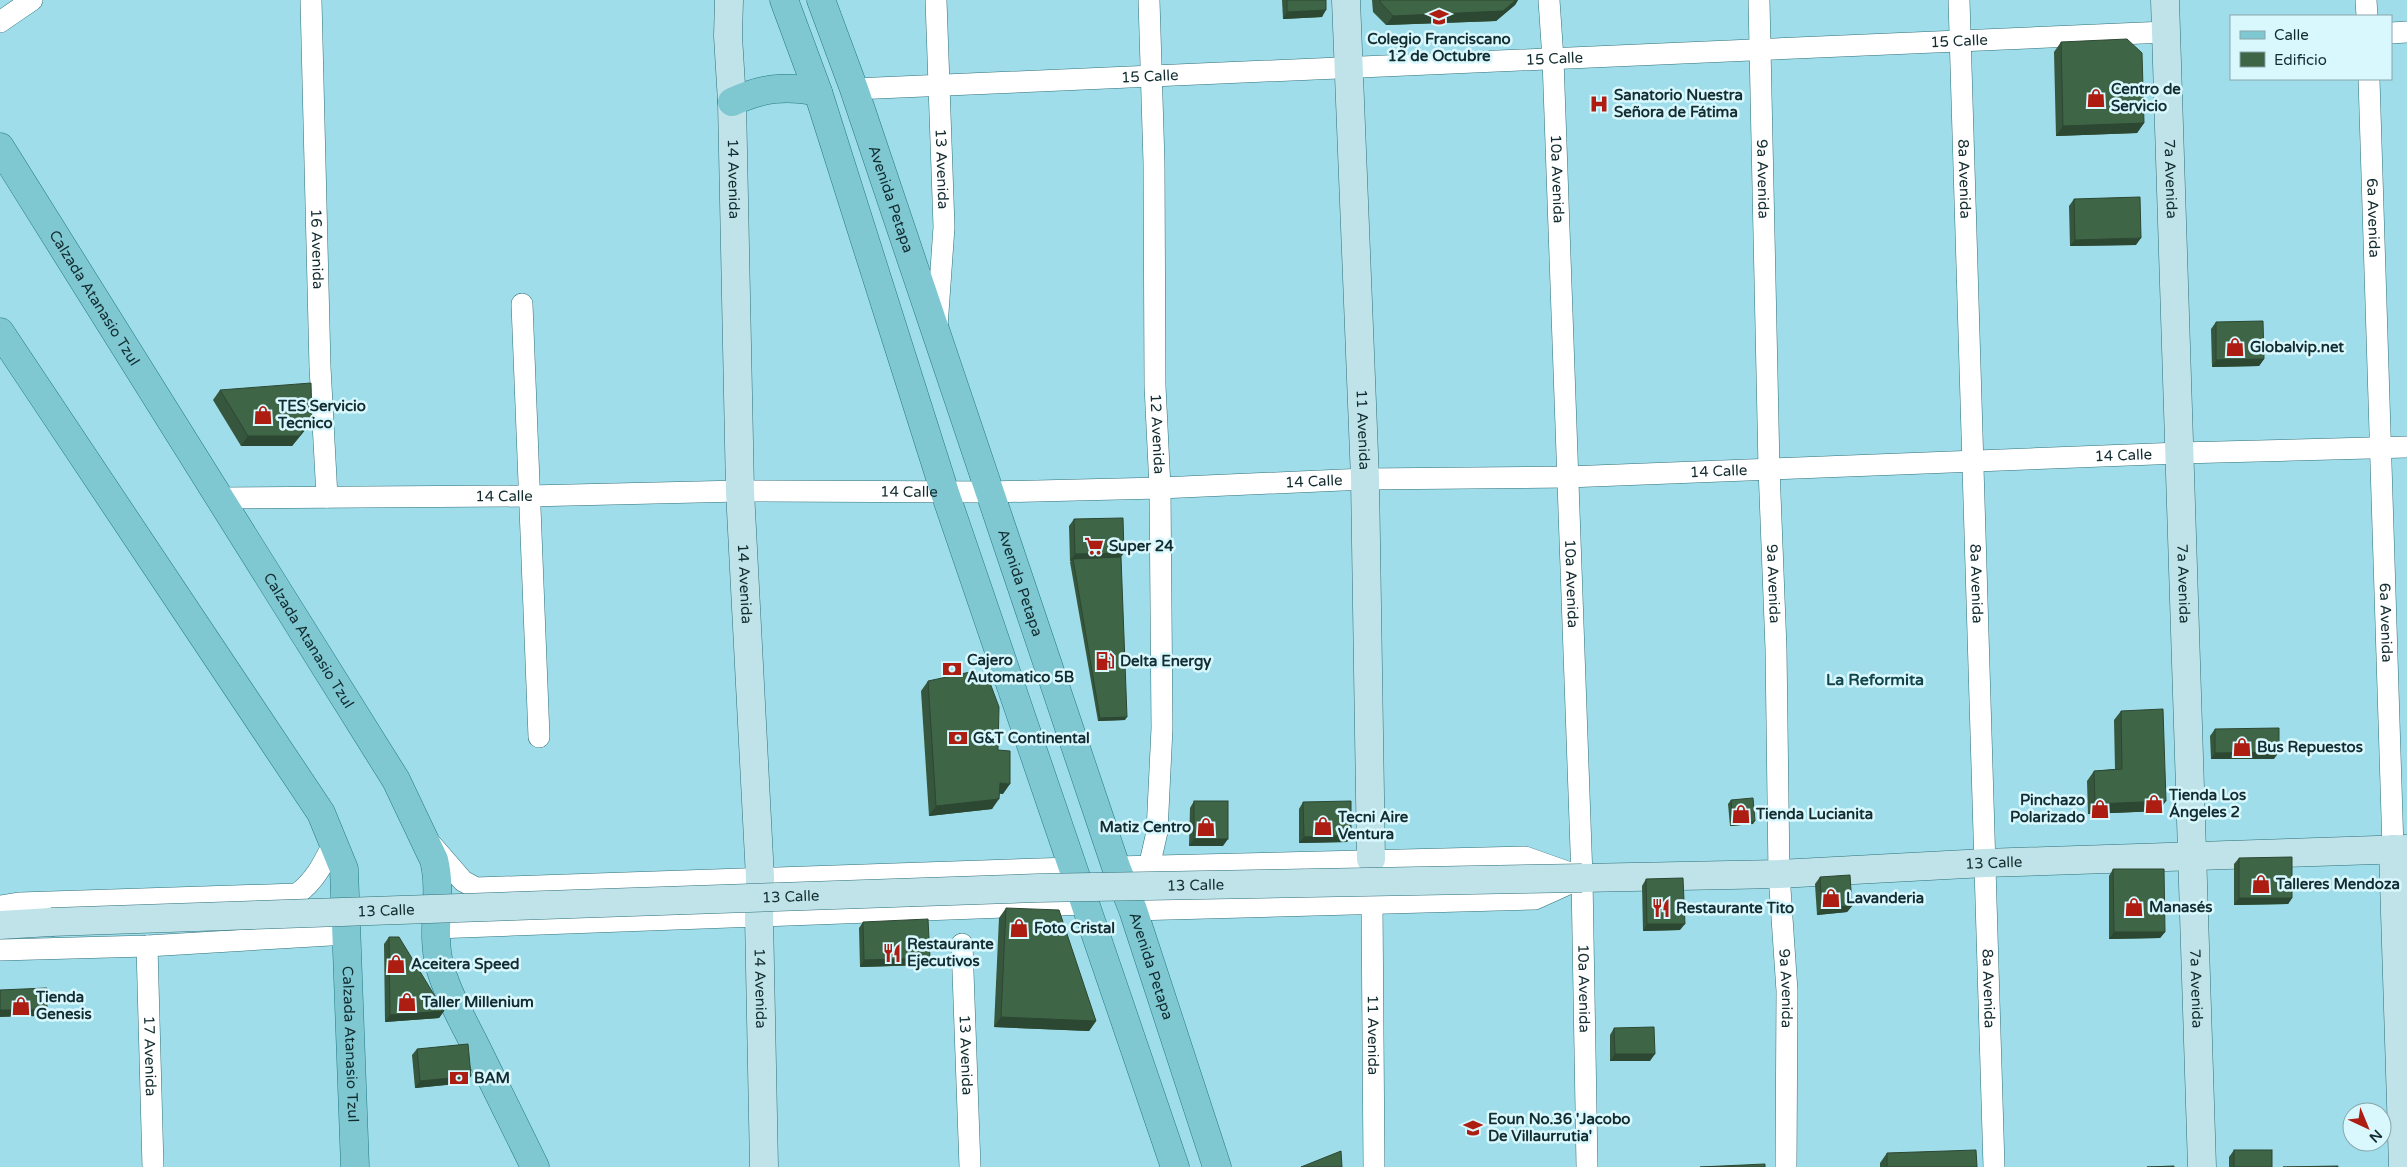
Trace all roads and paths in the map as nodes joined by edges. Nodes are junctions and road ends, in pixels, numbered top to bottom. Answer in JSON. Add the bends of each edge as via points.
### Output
{"nodes":[{"id":1,"x":32,"y":0,"type":"edge"},
{"id":2,"x":311,"y":0,"type":"edge"},
{"id":3,"x":729,"y":0,"type":"edge"},
{"id":4,"x":784,"y":0,"type":"edge"},
{"id":5,"x":821,"y":0,"type":"edge"},
{"id":6,"x":936,"y":0,"type":"edge"},
{"id":7,"x":1148,"y":0,"type":"edge"},
{"id":8,"x":1346,"y":0,"type":"edge"},
{"id":9,"x":1549,"y":0,"type":"edge"},
{"id":10,"x":1759,"y":0,"type":"edge"},
{"id":11,"x":1959,"y":0,"type":"edge"},
{"id":12,"x":2166,"y":0,"type":"edge"},
{"id":13,"x":2366,"y":0,"type":"edge"},
{"id":14,"x":2367,"y":15,"type":"edge"},
{"id":15,"x":0,"y":22,"type":"edge"},
{"id":16,"x":2166,"y":32,"type":"junction"},
{"id":17,"x":2407,"y":32,"type":"edge"},
{"id":18,"x":2392,"y":33,"type":"edge"},
{"id":19,"x":1960,"y":41,"type":"junction"},
{"id":20,"x":1761,"y":49,"type":"junction"},
{"id":21,"x":1553,"y":59,"type":"junction"},
{"id":22,"x":1348,"y":67,"type":"junction"},
{"id":23,"x":1151,"y":76,"type":"junction"},
{"id":24,"x":2369,"y":80,"type":"edge"},
{"id":25,"x":939,"y":85,"type":"junction"},
{"id":26,"x":854,"y":88,"type":"junction"},
{"id":27,"x":818,"y":92,"type":"junction"},
{"id":28,"x":732,"y":102,"type":"junction"},
{"id":29,"x":0,"y":147,"type":"edge"},
{"id":30,"x":522,"y":304,"type":"dead end"},
{"id":31,"x":0,"y":332,"type":"edge"},
{"id":32,"x":936,"y":337,"type":"junction"},
{"id":33,"x":2381,"y":447,"type":"junction"},
{"id":34,"x":2407,"y":447,"type":"edge"},
{"id":35,"x":2180,"y":453,"type":"junction"},
{"id":36,"x":1973,"y":461,"type":"junction"},
{"id":37,"x":1769,"y":468,"type":"junction"},
{"id":38,"x":1567,"y":477,"type":"junction"},
{"id":39,"x":1365,"y":479,"type":"junction"},
{"id":40,"x":1160,"y":488,"type":"junction"},
{"id":41,"x":740,"y":491,"type":"junction"},
{"id":42,"x":990,"y":492,"type":"junction"},
{"id":43,"x":944,"y":493,"type":"junction"},
{"id":44,"x":529,"y":496,"type":"junction"},
{"id":45,"x":327,"y":497,"type":"junction"},
{"id":46,"x":220,"y":498,"type":"junction"},
{"id":47,"x":539,"y":738,"type":"dead end"},
{"id":48,"x":419,"y":830,"type":"junction"},
{"id":49,"x":334,"y":842,"type":"junction"},
{"id":50,"x":2400,"y":849,"type":"edge"},
{"id":51,"x":2192,"y":856,"type":"junction"},
{"id":52,"x":1371,"y":859,"type":"junction"},
{"id":53,"x":1985,"y":863,"type":"junction"},
{"id":54,"x":1116,"y":866,"type":"junction"},
{"id":55,"x":1149,"y":867,"type":"junction"},
{"id":56,"x":1072,"y":868,"type":"junction"},
{"id":57,"x":1779,"y":874,"type":"junction"},
{"id":58,"x":760,"y":878,"type":"junction"},
{"id":59,"x":1582,"y":878,"type":"junction"},
{"id":60,"x":1372,"y":903,"type":"junction"},
{"id":61,"x":1085,"y":904,"type":"junction"},
{"id":62,"x":0,"y":906,"type":"edge"},
{"id":63,"x":1133,"y":910,"type":"junction"},
{"id":64,"x":759,"y":917,"type":"junction"},
{"id":65,"x":0,"y":925,"type":"edge"},
{"id":66,"x":435,"y":928,"type":"junction"},
{"id":67,"x":347,"y":934,"type":"junction"},
{"id":68,"x":962,"y":944,"type":"dead end"},
{"id":69,"x":147,"y":946,"type":"junction"},
{"id":70,"x":0,"y":950,"type":"edge"},
{"id":71,"x":153,"y":1167,"type":"edge"},
{"id":72,"x":355,"y":1167,"type":"edge"},
{"id":73,"x":535,"y":1167,"type":"edge"},
{"id":74,"x":764,"y":1167,"type":"edge"},
{"id":75,"x":970,"y":1167,"type":"edge"},
{"id":76,"x":1175,"y":1167,"type":"edge"},
{"id":77,"x":1217,"y":1167,"type":"edge"},
{"id":78,"x":1374,"y":1167,"type":"edge"},
{"id":79,"x":1587,"y":1167,"type":"edge"},
{"id":80,"x":1786,"y":1167,"type":"edge"},
{"id":81,"x":1994,"y":1167,"type":"edge"},
{"id":82,"x":2202,"y":1167,"type":"edge"},
{"id":83,"x":2403,"y":1167,"type":"edge"}],
"edges":[{"from":1,"to":15,"type":"street"},
{"from":2,"to":45,"type":"street","name":"16 Avenida","via":[[320,367]]},
{"from":3,"to":28,"type":"main road","name":"14 Avenida"},
{"from":4,"to":27,"type":"main road"},
{"from":5,"to":26,"type":"main road","name":"Avenida Petapa"},
{"from":6,"to":25,"type":"street","name":"13 Avenida"},
{"from":7,"to":23,"type":"street","name":"12 Avenida"},
{"from":8,"to":22,"type":"main road","name":"11 Avenida"},
{"from":9,"to":21,"type":"street","name":"10a Avenida"},
{"from":10,"to":20,"type":"street","name":"9a Avenida"},
{"from":11,"to":19,"type":"street","name":"8a Avenida"},
{"from":12,"to":16,"type":"main road","name":"7a Avenida"},
{"from":13,"to":14,"type":"street"},
{"from":16,"to":19,"type":"street","name":"15 Calle"},
{"from":16,"to":35,"type":"main road","name":"7a Avenida"},
{"from":17,"to":18,"type":"street"},
{"from":19,"to":20,"type":"street","name":"15 Calle"},
{"from":19,"to":36,"type":"street","name":"8a Avenida"},
{"from":20,"to":21,"type":"street","name":"15 Calle"},
{"from":20,"to":37,"type":"street","name":"9a Avenida"},
{"from":21,"to":22,"type":"street","name":"15 Calle"},
{"from":21,"to":38,"type":"street","name":"10a Avenida"},
{"from":22,"to":23,"type":"street","name":"15 Calle"},
{"from":22,"to":39,"type":"main road","name":"11 Avenida"},
{"from":23,"to":25,"type":"street","name":"15 Calle"},
{"from":23,"to":40,"type":"street","name":"12 Avenida","via":[[1155,386]]},
{"from":24,"to":33,"type":"street","name":"6a Avenida"},
{"from":25,"to":26,"type":"street","name":"15 Calle"},
{"from":25,"to":32,"type":"street","name":"13 Avenida","via":[[944,227]]},
{"from":26,"to":32,"type":"main road","name":"Avenida Petapa"},
{"from":27,"to":28,"type":"main road","via":[[797,87],[774,87],[752,92]]},
{"from":27,"to":43,"type":"main road"},
{"from":28,"to":41,"type":"main road","name":"14 Avenida"},
{"from":29,"to":46,"type":"main road","name":"Calzada Atanasio Tzul"},
{"from":30,"to":44,"type":"street"},
{"from":31,"to":49,"type":"main road","name":"Calzada Atanasio Tzul","via":[[321,813]]},
{"from":32,"to":42,"type":"main road","name":"Avenida Petapa"},
{"from":33,"to":34,"type":"street","name":"14 Calle"},
{"from":33,"to":35,"type":"street","name":"14 Calle"},
{"from":33,"to":50,"type":"street","name":"6a Avenida"},
{"from":35,"to":36,"type":"street","name":"14 Calle"},
{"from":35,"to":51,"type":"main road","name":"7a Avenida"},
{"from":36,"to":37,"type":"street","name":"14 Calle"},
{"from":36,"to":53,"type":"street","name":"8a Avenida"},
{"from":37,"to":38,"type":"street","name":"14 Calle"},
{"from":37,"to":57,"type":"street","name":"9a Avenida","via":[[1776,649]]},
{"from":38,"to":39,"type":"street","name":"14 Calle"},
{"from":38,"to":59,"type":"street","name":"10a Avenida"},
{"from":39,"to":40,"type":"street","name":"14 Calle"},
{"from":39,"to":52,"type":"main road","name":"11 Avenida"},
{"from":40,"to":42,"type":"street","name":"14 Calle"},
{"from":40,"to":55,"type":"street","name":"12 Avenida","via":[[1162,728],[1157,832]]},
{"from":41,"to":43,"type":"street","name":"14 Calle"},
{"from":41,"to":44,"type":"street","name":"14 Calle"},
{"from":41,"to":58,"type":"main road","name":"14 Avenida"},
{"from":42,"to":43,"type":"street","name":"14 Calle"},
{"from":42,"to":54,"type":"main road","name":"Avenida Petapa"},
{"from":43,"to":56,"type":"main road"},
{"from":44,"to":45,"type":"street","name":"14 Calle"},
{"from":44,"to":47,"type":"street"},
{"from":45,"to":46,"type":"street","name":"14 Calle"},
{"from":46,"to":48,"type":"main road","name":"Calzada Atanasio Tzul","via":[[396,780]]},
{"from":48,"to":58,"type":"street","name":"13 Calle","via":[[464,882],[476,888]]},
{"from":48,"to":66,"type":"main road","name":"Calzada Atanasio Tzul","via":[[438,873]]},
{"from":49,"to":62,"type":"street","via":[[323,865],[308,886],[297,894]]},
{"from":49,"to":67,"type":"main road","name":"Calzada Atanasio Tzul","via":[[344,869]]},
{"from":50,"to":51,"type":"main road","name":"13 Calle"},
{"from":50,"to":83,"type":"main road","name":"6a Avenida"},
{"from":51,"to":53,"type":"main road","name":"13 Calle"},
{"from":51,"to":82,"type":"main road","name":"7a Avenida"},
{"from":52,"to":55,"type":"street","name":"13 Calle"},
{"from":52,"to":59,"type":"street","name":"13 Calle","via":[[1525,857]]},
{"from":53,"to":57,"type":"main road","name":"13 Calle"},
{"from":53,"to":81,"type":"street","name":"8a Avenida"},
{"from":54,"to":55,"type":"street","name":"13 Calle"},
{"from":54,"to":63,"type":"main road","name":"Avenida Petapa"},
{"from":56,"to":58,"type":"street","name":"13 Calle"},
{"from":56,"to":61,"type":"main road"},
{"from":57,"to":59,"type":"main road","name":"13 Calle"},
{"from":57,"to":80,"type":"street","name":"9a Avenida","via":[[1787,991]]},
{"from":58,"to":64,"type":"main road","name":"14 Avenida"},
{"from":59,"to":60,"type":"street","name":"13 Calle","via":[[1535,899]]},
{"from":59,"to":65,"type":"main road","name":"13 Calle","bridge":true,"via":[[1038,888]]},
{"from":59,"to":79,"type":"street","name":"10a Avenida"},
{"from":60,"to":63,"type":"street","name":"13 Calle"},
{"from":60,"to":78,"type":"street","name":"11 Avenida"},
{"from":61,"to":64,"type":"street","name":"13 Calle"},
{"from":61,"to":76,"type":"main road"},
{"from":63,"to":77,"type":"main road","name":"Avenida Petapa"},
{"from":64,"to":66,"type":"street","name":"13 Calle"},
{"from":64,"to":74,"type":"main road","name":"14 Avenida"},
{"from":66,"to":73,"type":"main road","name":"Calzada Atanasio Tzul","via":[[440,966],[452,999]]},
{"from":67,"to":69,"type":"street","name":"13 Calle"},
{"from":67,"to":72,"type":"main road","name":"Calzada Atanasio Tzul"},
{"from":68,"to":75,"type":"street","name":"13 Avenida"},
{"from":69,"to":70,"type":"street","name":"13 Calle"},
{"from":69,"to":71,"type":"street","name":"17 Avenida"}]}
